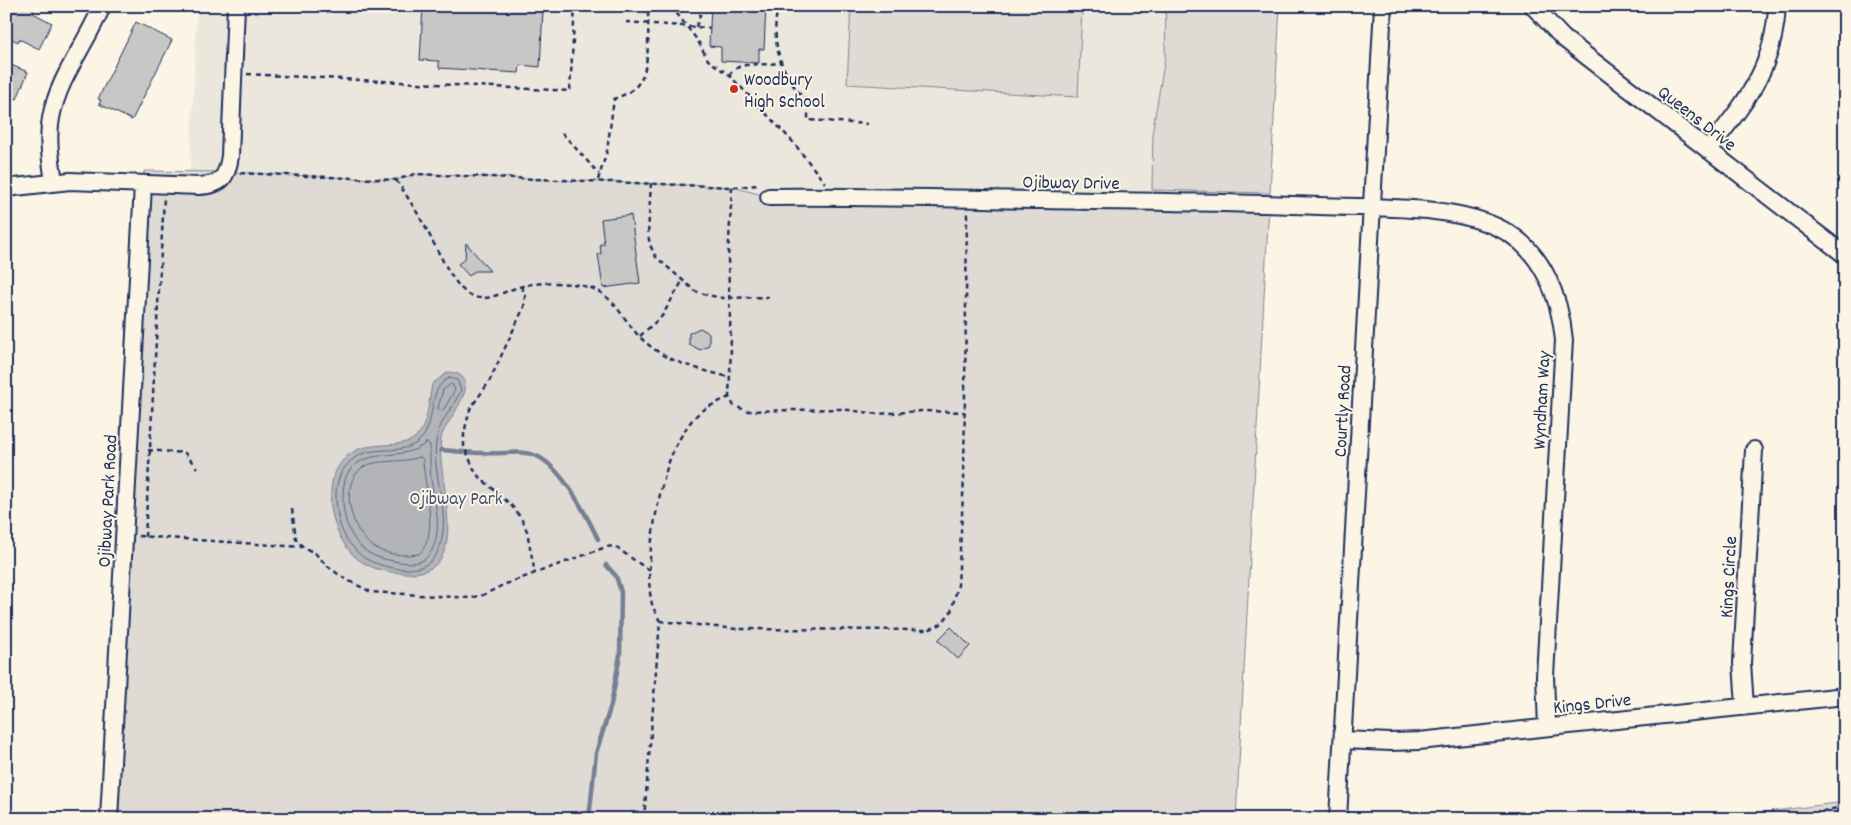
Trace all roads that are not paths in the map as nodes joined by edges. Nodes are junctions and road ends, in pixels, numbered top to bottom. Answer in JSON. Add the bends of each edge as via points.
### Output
{"nodes":[{"id":1,"x":102,"y":6,"type":"edge"},
{"id":2,"x":236,"y":6,"type":"edge"},
{"id":3,"x":1383,"y":6,"type":"edge"},
{"id":4,"x":1533,"y":6,"type":"edge"},
{"id":5,"x":1778,"y":6,"type":"edge"},
{"id":6,"x":1708,"y":150,"type":"junction"},
{"id":7,"x":54,"y":182,"type":"junction"},
{"id":8,"x":143,"y":185,"type":"junction"},
{"id":9,"x":6,"y":188,"type":"edge"},
{"id":10,"x":770,"y":191,"type":"road end"},
{"id":11,"x":1372,"y":209,"type":"junction"},
{"id":12,"x":1845,"y":254,"type":"edge"},
{"id":13,"x":1754,"y":450,"type":"dead end"},
{"id":14,"x":1845,"y":696,"type":"edge"},
{"id":15,"x":1745,"y":706,"type":"junction"},
{"id":16,"x":1547,"y":727,"type":"junction"},
{"id":17,"x":1343,"y":740,"type":"junction"},
{"id":18,"x":109,"y":819,"type":"edge"},
{"id":19,"x":1338,"y":819,"type":"edge"}],
"edges":[{"from":1,"to":7,"type":"street","via":[[52,111],[50,138]]},
{"from":2,"to":8,"type":"street","via":[[232,132],[227,172],[222,180],[207,186]]},
{"from":3,"to":11,"type":"street","name":"Courtly Road"},
{"from":4,"to":6,"type":"street","name":"Queens Drive","via":[[1563,38]]},
{"from":5,"to":6,"type":"street","via":[[1774,39],[1752,94]]},
{"from":6,"to":12,"type":"street","name":"Queens Drive"},
{"from":7,"to":8,"type":"street"},
{"from":7,"to":9,"type":"street"},
{"from":8,"to":18,"type":"street","name":"Ojibway Park Road"},
{"from":10,"to":11,"type":"street","name":"Ojibway Drive","via":[[823,189]]},
{"from":11,"to":16,"type":"street","name":"Wyndham Way","via":[[1439,212],[1485,222],[1506,231],[1525,247],[1554,289],[1564,340],[1545,676]]},
{"from":11,"to":17,"type":"street","name":"Courtly Road"},
{"from":13,"to":15,"type":"street","name":"Kings Circle","via":[[1742,663]]},
{"from":14,"to":15,"type":"street","name":"Kings Drive"},
{"from":15,"to":16,"type":"street","name":"Kings Drive"},
{"from":16,"to":17,"type":"street","name":"Kings Drive","via":[[1392,742]]},
{"from":17,"to":19,"type":"street","name":"Courtly Road"}]}
